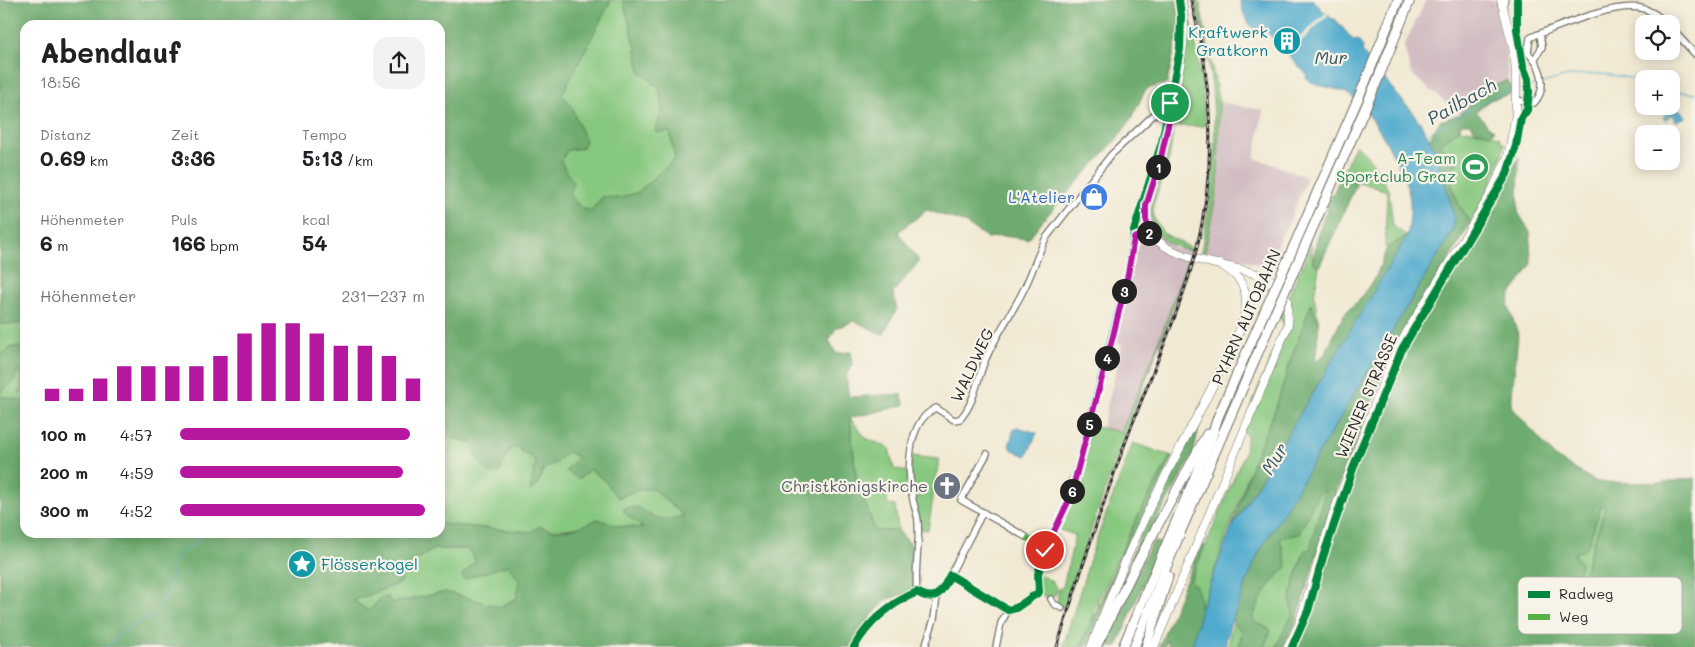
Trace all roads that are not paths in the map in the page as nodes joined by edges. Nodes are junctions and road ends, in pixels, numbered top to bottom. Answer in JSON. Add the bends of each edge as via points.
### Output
{"nodes":[{"id":1,"x":1182,"y":0,"type":"edge"},
{"id":2,"x":1397,"y":0,"type":"edge"},
{"id":3,"x":1410,"y":0,"type":"edge"},
{"id":4,"x":1502,"y":1,"type":"edge"},
{"id":5,"x":1656,"y":15,"type":"edge"},
{"id":6,"x":1540,"y":34,"type":"junction"},
{"id":7,"x":1680,"y":38,"type":"edge"},
{"id":8,"x":1695,"y":54,"type":"edge"},
{"id":9,"x":1534,"y":60,"type":"junction"},
{"id":10,"x":1516,"y":93,"type":"junction"},
{"id":11,"x":1173,"y":103,"type":"junction"},
{"id":12,"x":1151,"y":234,"type":"junction"},
{"id":13,"x":1220,"y":264,"type":"junction"},
{"id":14,"x":1287,"y":300,"type":"dead end"},
{"id":15,"x":1244,"y":317,"type":"junction"},
{"id":16,"x":1218,"y":417,"type":"junction"},
{"id":17,"x":987,"y":454,"type":"dead end"},
{"id":18,"x":1190,"y":511,"type":"junction"},
{"id":19,"x":983,"y":512,"type":"junction"},
{"id":20,"x":1026,"y":537,"type":"dead end"},
{"id":21,"x":950,"y":574,"type":"junction"},
{"id":22,"x":917,"y":592,"type":"junction"},
{"id":23,"x":937,"y":596,"type":"junction"},
{"id":24,"x":1051,"y":599,"type":"dead end"},
{"id":25,"x":1062,"y":608,"type":"dead end"},
{"id":26,"x":1008,"y":610,"type":"junction"},
{"id":27,"x":854,"y":647,"type":"edge"},
{"id":28,"x":925,"y":647,"type":"edge"},
{"id":29,"x":996,"y":647,"type":"edge"},
{"id":30,"x":1091,"y":647,"type":"edge"},
{"id":31,"x":1096,"y":647,"type":"edge"},
{"id":32,"x":1122,"y":647,"type":"edge"},
{"id":33,"x":1134,"y":647,"type":"edge"},
{"id":34,"x":1146,"y":647,"type":"edge"},
{"id":35,"x":1154,"y":647,"type":"edge"},
{"id":36,"x":1288,"y":647,"type":"edge"}],
"edges":[{"from":1,"to":11,"type":"main road","via":[[1185,15],[1183,54]]},
{"from":2,"to":16,"type":"highway","name":"PYHRN AUTOBAHN","bridge":true,"via":[[1364,85]]},
{"from":3,"to":18,"type":"highway","name":"PYHRN AUTOBAHN","bridge":true},
{"from":4,"to":10,"type":"main road","name":"WIENER STRASSE","via":[[1513,46]]},
{"from":5,"to":6,"type":"street","via":[[1642,8],[1621,8]]},
{"from":6,"to":9,"type":"street","via":[[1542,47]]},
{"from":6,"to":9,"type":"street","via":[[1530,38],[1529,42],[1528,52]]},
{"from":7,"to":8,"type":"street"},
{"from":9,"to":10,"type":"street","via":[[1542,90],[1538,98],[1534,103],[1527,103]]},
{"from":10,"to":36,"type":"main road","name":"WIENER STRASSE","via":[[1512,143],[1501,174],[1392,360],[1333,514],[1299,624]]},
{"from":11,"to":12,"type":"main road","via":[[1146,206]]},
{"from":11,"to":22,"type":"street","name":"WALDWEG","via":[[1161,108],[1111,155],[1046,238],[1024,290],[985,361],[964,415],[960,420],[954,420],[936,408],[929,411],[913,435],[910,473],[918,521]]},
{"from":12,"to":13,"type":"main road","via":[[1169,249]]},
{"from":12,"to":26,"type":"street","via":[[1134,238],[1113,336],[1070,498],[1045,550],[1038,574],[1039,592]]},
{"from":13,"to":15,"type":"main road","via":[[1234,273],[1243,287],[1246,298]]},
{"from":13,"to":15,"type":"main road","via":[[1264,276],[1273,282],[1254,292]]},
{"from":14,"to":35,"type":"main road","via":[[1288,325]]},
{"from":15,"to":30,"type":"main road","via":[[1229,353],[1159,488]]},
{"from":16,"to":31,"type":"highway","via":[[1134,569]]},
{"from":16,"to":32,"type":"highway","name":"PYHRN AUTOBAHN"},
{"from":17,"to":19,"type":"street","via":[[961,500]]},
{"from":18,"to":33,"type":"highway","name":"PYHRN AUTOBAHN"},
{"from":18,"to":34,"type":"highway"},
{"from":19,"to":20,"type":"street"},
{"from":19,"to":21,"type":"street"},
{"from":21,"to":23,"type":"street"},
{"from":21,"to":26,"type":"street"},
{"from":22,"to":23,"type":"street"},
{"from":22,"to":27,"type":"street","via":[[884,610]]},
{"from":23,"to":28,"type":"street"},
{"from":24,"to":25,"type":"street"},
{"from":26,"to":29,"type":"street"}]}
